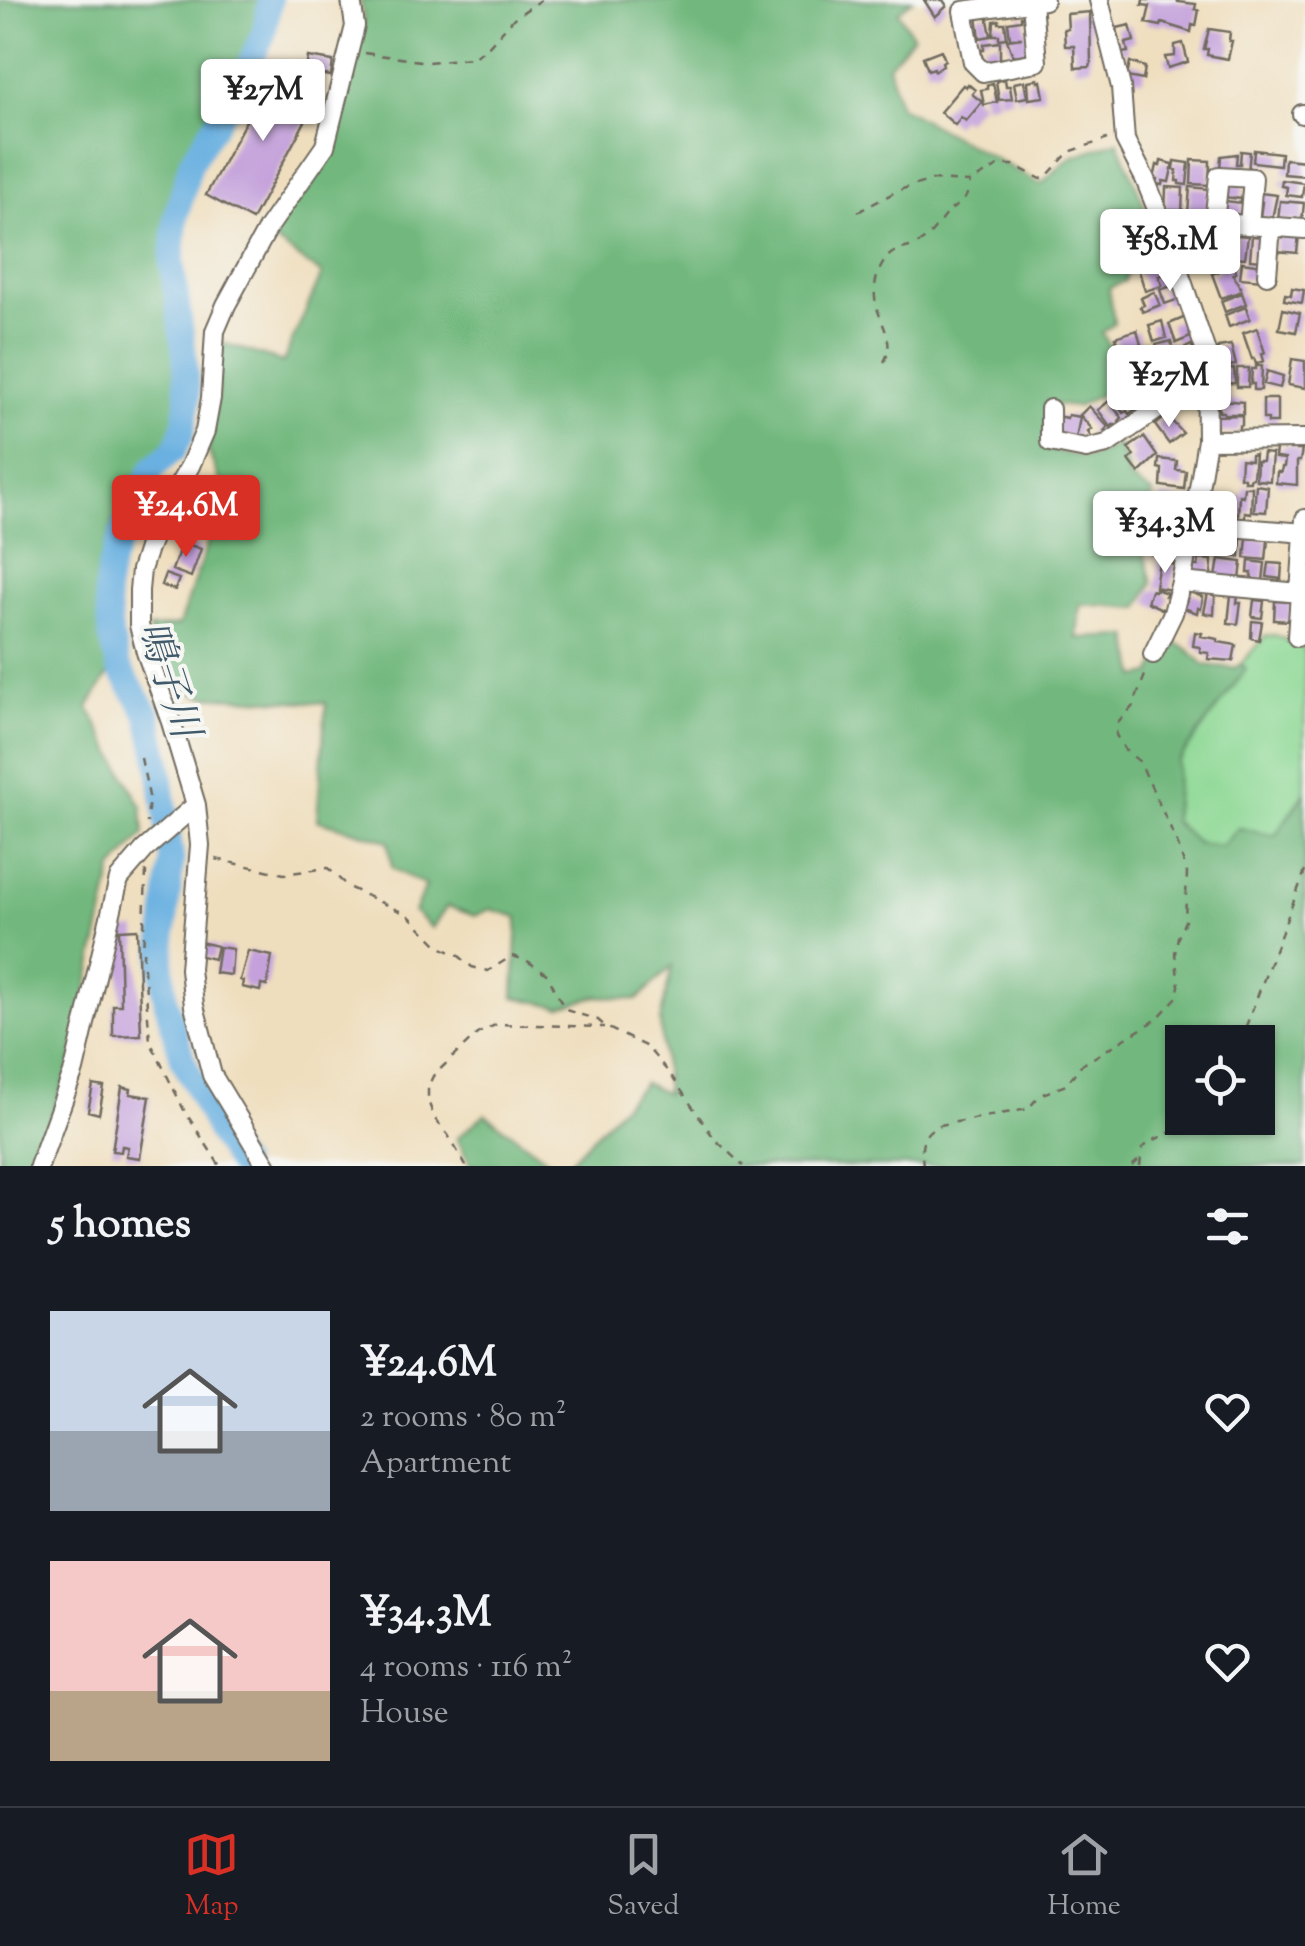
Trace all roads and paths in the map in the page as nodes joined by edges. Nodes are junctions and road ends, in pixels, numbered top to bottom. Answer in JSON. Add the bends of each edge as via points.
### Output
{"nodes":[{"id":1,"x":352,"y":0,"type":"edge"},
{"id":2,"x":541,"y":0,"type":"edge"},
{"id":3,"x":1099,"y":0,"type":"edge"},
{"id":4,"x":1038,"y":1,"type":"edge"},
{"id":5,"x":349,"y":54,"type":"junction"},
{"id":6,"x":1123,"y":134,"type":"junction"},
{"id":7,"x":970,"y":182,"type":"junction"},
{"id":8,"x":858,"y":212,"type":"dead end"},
{"id":9,"x":1162,"y":219,"type":"junction"},
{"id":10,"x":1214,"y":222,"type":"junction"},
{"id":11,"x":1249,"y":225,"type":"junction"},
{"id":12,"x":1271,"y":226,"type":"junction"},
{"id":13,"x":1305,"y":229,"type":"edge"},
{"id":14,"x":1267,"y":275,"type":"dead end"},
{"id":15,"x":884,"y":362,"type":"dead end"},
{"id":16,"x":1206,"y":376,"type":"junction"},
{"id":17,"x":1050,"y":410,"type":"dead end"},
{"id":18,"x":1305,"y":439,"type":"edge"},
{"id":19,"x":1207,"y":440,"type":"junction"},
{"id":20,"x":1305,"y":518,"type":"edge"},
{"id":21,"x":1192,"y":524,"type":"junction"},
{"id":22,"x":1305,"y":533,"type":"edge"},
{"id":23,"x":1181,"y":582,"type":"junction"},
{"id":24,"x":1300,"y":592,"type":"junction"},
{"id":25,"x":1297,"y":637,"type":"dead end"},
{"id":26,"x":1153,"y":654,"type":"joint"},
{"id":27,"x":141,"y":758,"type":"dead end"},
{"id":28,"x":196,"y":805,"type":"junction"},
{"id":29,"x":145,"y":850,"type":"junction"},
{"id":30,"x":200,"y":856,"type":"junction"},
{"id":31,"x":1305,"y":871,"type":"edge"},
{"id":32,"x":1246,"y":1025,"type":"edge"},
{"id":33,"x":606,"y":1027,"type":"junction"},
{"id":34,"x":1165,"y":1135,"type":"edge"},
{"id":35,"x":1140,"y":1159,"type":"junction"},
{"id":36,"x":39,"y":1166,"type":"edge"},
{"id":37,"x":220,"y":1166,"type":"edge"},
{"id":38,"x":267,"y":1166,"type":"edge"},
{"id":39,"x":466,"y":1166,"type":"edge"},
{"id":40,"x":743,"y":1166,"type":"edge"},
{"id":41,"x":922,"y":1166,"type":"edge"},
{"id":42,"x":1132,"y":1166,"type":"edge"},
{"id":43,"x":1140,"y":1166,"type":"edge"}],
"edges":[{"from":1,"to":5,"type":"street"},
{"from":2,"to":5,"type":"path","via":[[472,58],[428,62]]},
{"from":3,"to":6,"type":"street","via":[[1121,87]]},
{"from":4,"to":4,"type":"street","via":[[962,11],[973,62],[983,72],[1038,62]]},
{"from":5,"to":28,"type":"street","via":[[325,146],[268,228],[214,331],[204,431],[142,570],[139,625]]},
{"from":6,"to":7,"type":"path","via":[[1069,152],[1041,179],[1000,165]]},
{"from":6,"to":9,"type":"street"},
{"from":7,"to":8,"type":"path","via":[[932,180]]},
{"from":7,"to":15,"type":"path","via":[[965,198],[922,242],[892,251],[880,270],[874,298],[890,343]]},
{"from":9,"to":10,"type":"street"},
{"from":9,"to":16,"type":"street","via":[[1206,352]]},
{"from":10,"to":11,"type":"street"},
{"from":10,"to":11,"type":"street","via":[[1219,176],[1253,178]]},
{"from":11,"to":12,"type":"street"},
{"from":12,"to":13,"type":"street"},
{"from":12,"to":14,"type":"street"},
{"from":16,"to":17,"type":"street","via":[[1107,444],[1086,449],[1050,442]]},
{"from":16,"to":19,"type":"street"},
{"from":18,"to":19,"type":"street"},
{"from":19,"to":21,"type":"street"},
{"from":20,"to":22,"type":"street"},
{"from":21,"to":22,"type":"street"},
{"from":21,"to":23,"type":"street"},
{"from":22,"to":24,"type":"street"},
{"from":23,"to":24,"type":"street"},
{"from":23,"to":26,"type":"street"},
{"from":24,"to":25,"type":"street"},
{"from":26,"to":41,"type":"path","via":[[1116,736],[1140,762],[1187,873],[1185,921],[1175,953],[1177,998],[1028,1110],[930,1129]]},
{"from":27,"to":29,"type":"path","via":[[149,796]]},
{"from":28,"to":29,"type":"street"},
{"from":28,"to":30,"type":"street"},
{"from":29,"to":36,"type":"street","via":[[119,880],[74,1070]]},
{"from":29,"to":37,"type":"path","via":[[150,1041]]},
{"from":30,"to":33,"type":"path","via":[[284,874],[328,868],[348,887],[408,915],[472,967],[488,972],[512,956],[526,960],[548,974],[570,1011]]},
{"from":30,"to":38,"type":"street","via":[[190,969],[194,1006],[212,1075]]},
{"from":31,"to":32,"type":"path"},
{"from":33,"to":39,"type":"path","via":[[497,1024],[459,1050],[433,1076],[427,1094]]},
{"from":33,"to":40,"type":"path","via":[[648,1047],[714,1138]]},
{"from":34,"to":35,"type":"path","via":[[1142,1148]]},
{"from":35,"to":42,"type":"path"},
{"from":35,"to":43,"type":"path"}]}
